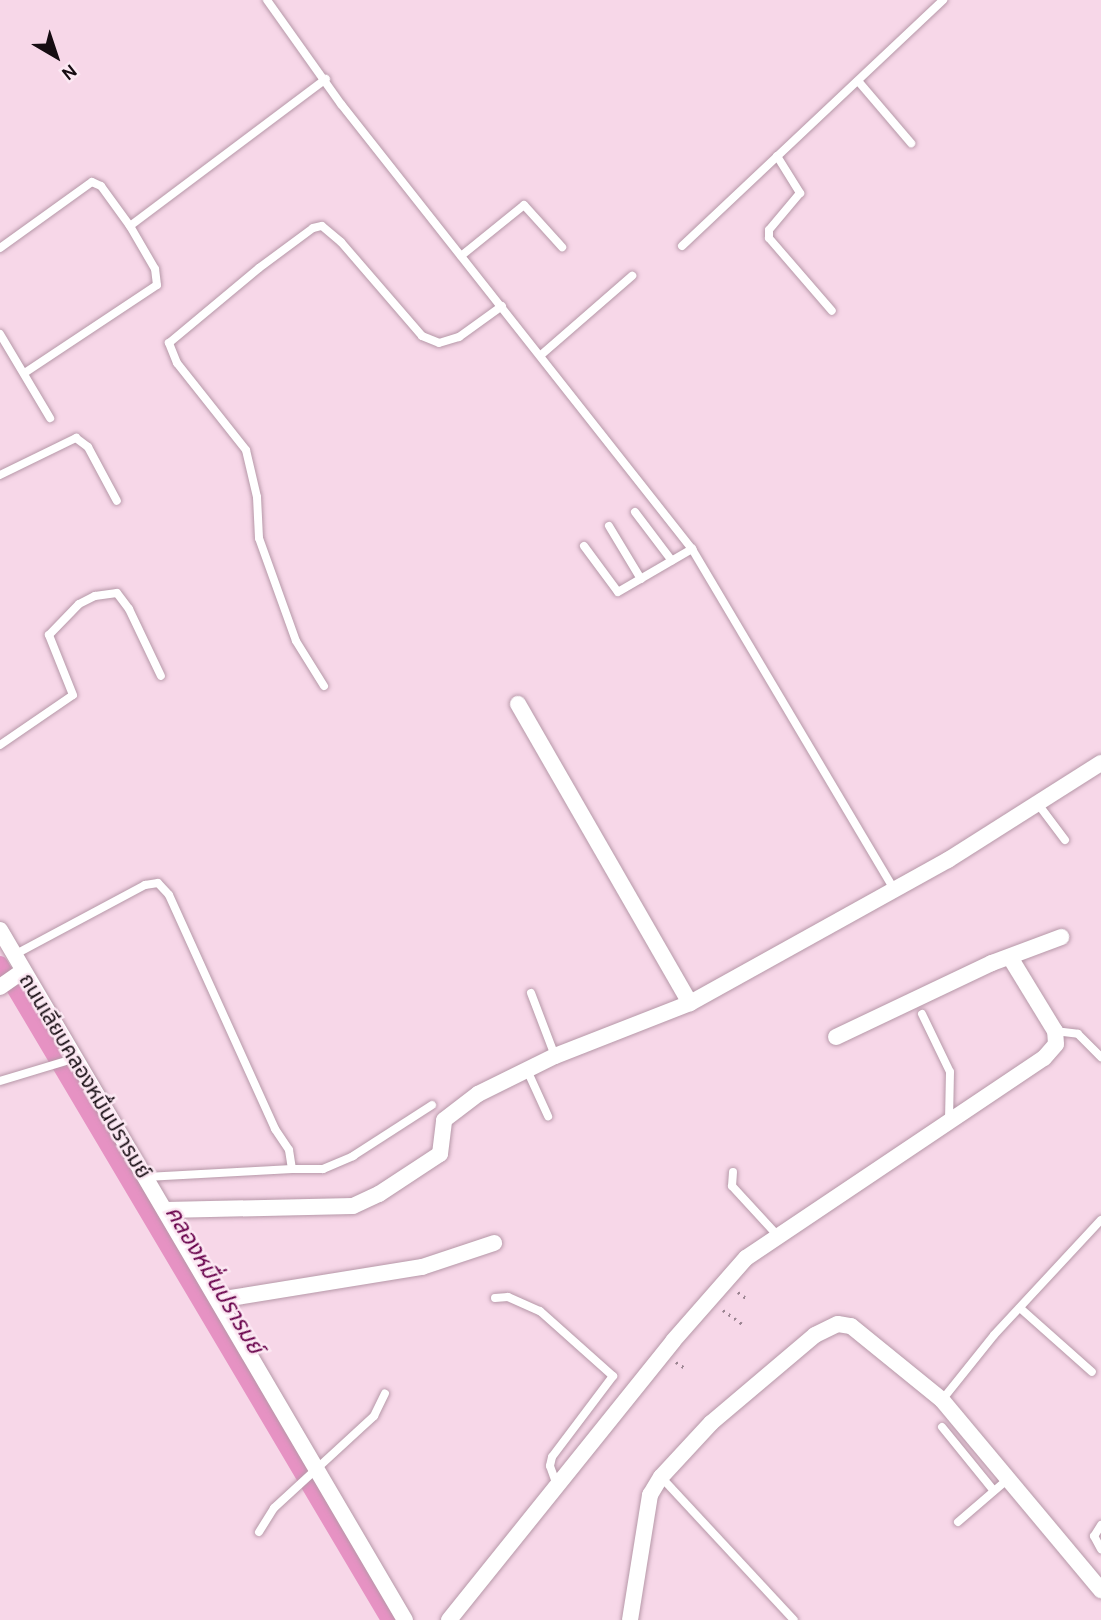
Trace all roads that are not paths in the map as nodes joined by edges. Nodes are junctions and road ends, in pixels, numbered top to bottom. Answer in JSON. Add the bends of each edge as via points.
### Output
{"nodes":[{"id":1,"x":267,"y":0,"type":"edge"},
{"id":2,"x":943,"y":0,"type":"edge"},
{"id":3,"x":326,"y":79,"type":"junction"},
{"id":4,"x":858,"y":81,"type":"junction"},
{"id":5,"x":911,"y":143,"type":"dead end"},
{"id":6,"x":777,"y":156,"type":"junction"},
{"id":7,"x":130,"y":226,"type":"junction"},
{"id":8,"x":682,"y":246,"type":"dead end"},
{"id":9,"x":562,"y":247,"type":"dead end"},
{"id":10,"x":0,"y":248,"type":"edge"},
{"id":11,"x":461,"y":256,"type":"junction"},
{"id":12,"x":632,"y":276,"type":"dead end"},
{"id":13,"x":502,"y":306,"type":"junction"},
{"id":14,"x":832,"y":311,"type":"dead end"},
{"id":15,"x":0,"y":334,"type":"edge"},
{"id":16,"x":541,"y":355,"type":"junction"},
{"id":17,"x":26,"y":372,"type":"junction"},
{"id":18,"x":50,"y":418,"type":"dead end"},
{"id":19,"x":0,"y":475,"type":"edge"},
{"id":20,"x":117,"y":501,"type":"dead end"},
{"id":21,"x":635,"y":512,"type":"dead end"},
{"id":22,"x":609,"y":526,"type":"dead end"},
{"id":23,"x":584,"y":546,"type":"dead end"},
{"id":24,"x":692,"y":549,"type":"junction"},
{"id":25,"x":672,"y":561,"type":"junction"},
{"id":26,"x":641,"y":579,"type":"junction"},
{"id":27,"x":160,"y":676,"type":"dead end"},
{"id":28,"x":324,"y":685,"type":"dead end"},
{"id":29,"x":518,"y":704,"type":"dead end"},
{"id":30,"x":0,"y":745,"type":"edge"},
{"id":31,"x":1101,"y":763,"type":"edge"},
{"id":32,"x":1038,"y":804,"type":"junction"},
{"id":33,"x":1065,"y":840,"type":"dead end"},
{"id":34,"x":893,"y":887,"type":"junction"},
{"id":35,"x":1061,"y":937,"type":"dead end"},
{"id":36,"x":5,"y":943,"type":"edge"},
{"id":37,"x":1011,"y":959,"type":"junction"},
{"id":38,"x":23,"y":971,"type":"junction"},
{"id":39,"x":0,"y":987,"type":"edge"},
{"id":40,"x":531,"y":993,"type":"dead end"},
{"id":41,"x":690,"y":1003,"type":"junction"},
{"id":42,"x":922,"y":1014,"type":"dead end"},
{"id":43,"x":1055,"y":1031,"type":"junction"},
{"id":44,"x":836,"y":1037,"type":"dead end"},
{"id":45,"x":555,"y":1056,"type":"junction"},
{"id":46,"x":1101,"y":1057,"type":"edge"},
{"id":47,"x":76,"y":1058,"type":"junction"},
{"id":48,"x":527,"y":1070,"type":"junction"},
{"id":49,"x":0,"y":1081,"type":"edge"},
{"id":50,"x":432,"y":1105,"type":"dead end"},
{"id":51,"x":548,"y":1116,"type":"dead end"},
{"id":52,"x":949,"y":1122,"type":"junction"},
{"id":53,"x":292,"y":1169,"type":"junction"},
{"id":54,"x":733,"y":1172,"type":"dead end"},
{"id":55,"x":146,"y":1177,"type":"junction"},
{"id":56,"x":165,"y":1210,"type":"junction"},
{"id":57,"x":1101,"y":1220,"type":"edge"},
{"id":58,"x":778,"y":1236,"type":"junction"},
{"id":59,"x":494,"y":1243,"type":"dead end"},
{"id":60,"x":495,"y":1298,"type":"dead end"},
{"id":61,"x":218,"y":1300,"type":"junction"},
{"id":62,"x":1020,"y":1308,"type":"junction"},
{"id":63,"x":1092,"y":1372,"type":"dead end"},
{"id":64,"x":385,"y":1393,"type":"dead end"},
{"id":65,"x":943,"y":1400,"type":"junction"},
{"id":66,"x":942,"y":1427,"type":"dead end"},
{"id":67,"x":319,"y":1471,"type":"junction"},
{"id":68,"x":661,"y":1477,"type":"junction"},
{"id":69,"x":1008,"y":1479,"type":"junction"},
{"id":70,"x":557,"y":1485,"type":"junction"},
{"id":71,"x":993,"y":1491,"type":"junction"},
{"id":72,"x":958,"y":1522,"type":"dead end"},
{"id":73,"x":1101,"y":1525,"type":"edge"},
{"id":74,"x":259,"y":1532,"type":"dead end"},
{"id":75,"x":1101,"y":1549,"type":"edge"},
{"id":76,"x":1100,"y":1587,"type":"edge"},
{"id":77,"x":405,"y":1620,"type":"edge"},
{"id":78,"x":449,"y":1620,"type":"edge"},
{"id":79,"x":629,"y":1620,"type":"edge"},
{"id":80,"x":794,"y":1620,"type":"edge"}],
"edges":[{"from":1,"to":3,"type":"lane"},
{"from":2,"to":4,"type":"lane"},
{"from":3,"to":7,"type":"lane"},
{"from":3,"to":11,"type":"lane"},
{"from":4,"to":5,"type":"lane"},
{"from":4,"to":6,"type":"lane"},
{"from":6,"to":8,"type":"lane"},
{"from":6,"to":14,"type":"lane","via":[[800,193],[769,230],[769,238]]},
{"from":7,"to":10,"type":"lane","via":[[105,190],[92,182]]},
{"from":7,"to":17,"type":"lane","via":[[155,269],[157,285]]},
{"from":9,"to":11,"type":"lane","via":[[524,205]]},
{"from":11,"to":13,"type":"lane"},
{"from":12,"to":16,"type":"lane"},
{"from":13,"to":16,"type":"lane"},
{"from":13,"to":28,"type":"lane","via":[[459,337],[439,343],[422,336],[322,226],[259,268],[169,343],[177,363],[246,450],[257,497],[259,538],[296,641]]},
{"from":15,"to":17,"type":"lane"},
{"from":16,"to":24,"type":"lane"},
{"from":17,"to":18,"type":"lane"},
{"from":19,"to":20,"type":"lane","via":[[76,438],[88,447]]},
{"from":21,"to":25,"type":"lane"},
{"from":22,"to":26,"type":"lane"},
{"from":23,"to":26,"type":"lane","via":[[616,592]]},
{"from":24,"to":25,"type":"lane"},
{"from":24,"to":34,"type":"lane"},
{"from":25,"to":26,"type":"lane"},
{"from":27,"to":30,"type":"lane","via":[[130,609],[117,593],[95,596],[79,604],[49,635],[72,695]]},
{"from":29,"to":41,"type":"street"},
{"from":31,"to":32,"type":"street"},
{"from":32,"to":33,"type":"lane"},
{"from":32,"to":34,"type":"street"},
{"from":34,"to":41,"type":"street"},
{"from":35,"to":37,"type":"street"},
{"from":36,"to":38,"type":"street","name":"ถนนเลียบคลองหมื่นปรารมย์"},
{"from":36,"to":53,"type":"lane","via":[[158,883],[169,895],[289,1150]]},
{"from":37,"to":43,"type":"street"},
{"from":37,"to":44,"type":"street","via":[[992,963]]},
{"from":38,"to":39,"type":"street"},
{"from":38,"to":47,"type":"street","name":"ถนนเลียบคลองหมื่นปรารมย์"},
{"from":40,"to":45,"type":"lane"},
{"from":41,"to":45,"type":"street"},
{"from":42,"to":52,"type":"lane","via":[[950,1072]]},
{"from":43,"to":46,"type":"lane","via":[[1079,1034]]},
{"from":43,"to":52,"type":"street","via":[[1056,1044],[1044,1058]]},
{"from":45,"to":48,"type":"street"},
{"from":47,"to":49,"type":"lane"},
{"from":47,"to":55,"type":"street","name":"ถนนเลียบคลองหมื่นปรารมย์"},
{"from":48,"to":51,"type":"lane"},
{"from":48,"to":56,"type":"street","via":[[456,1108],[441,1125],[440,1154],[353,1206]]},
{"from":50,"to":53,"type":"lane","via":[[353,1156],[323,1169]]},
{"from":52,"to":58,"type":"street"},
{"from":53,"to":55,"type":"lane"},
{"from":54,"to":58,"type":"lane","via":[[732,1186]]},
{"from":55,"to":56,"type":"street","name":"ถนนเลียบคลองหมื่นปรารมย์"},
{"from":56,"to":61,"type":"street","name":"ถนนเลียบคลองหมื่นปรารมย์"},
{"from":57,"to":62,"type":"lane"},
{"from":58,"to":70,"type":"street","via":[[746,1258],[708,1299]]},
{"from":59,"to":61,"type":"street","via":[[422,1267]]},
{"from":60,"to":70,"type":"lane","via":[[508,1297],[540,1311],[612,1376],[552,1457],[550,1466]]},
{"from":61,"to":67,"type":"street","name":"ถนนเลียบคลองหมื่นปรารมย์"},
{"from":62,"to":63,"type":"lane"},
{"from":62,"to":65,"type":"lane"},
{"from":64,"to":67,"type":"lane","via":[[374,1416]]},
{"from":65,"to":68,"type":"street","via":[[851,1326],[838,1324],[815,1335],[711,1423]]},
{"from":65,"to":69,"type":"street"},
{"from":66,"to":71,"type":"lane"},
{"from":67,"to":74,"type":"lane","via":[[274,1508]]},
{"from":67,"to":77,"type":"street","name":"ถนนเลียบคลองหมื่นปรารมย์"},
{"from":68,"to":79,"type":"street","via":[[650,1496]]},
{"from":68,"to":80,"type":"lane"},
{"from":69,"to":71,"type":"lane"},
{"from":69,"to":76,"type":"street"},
{"from":70,"to":78,"type":"street"},
{"from":71,"to":72,"type":"lane"},
{"from":73,"to":75,"type":"lane","via":[[1094,1536]]}]}
